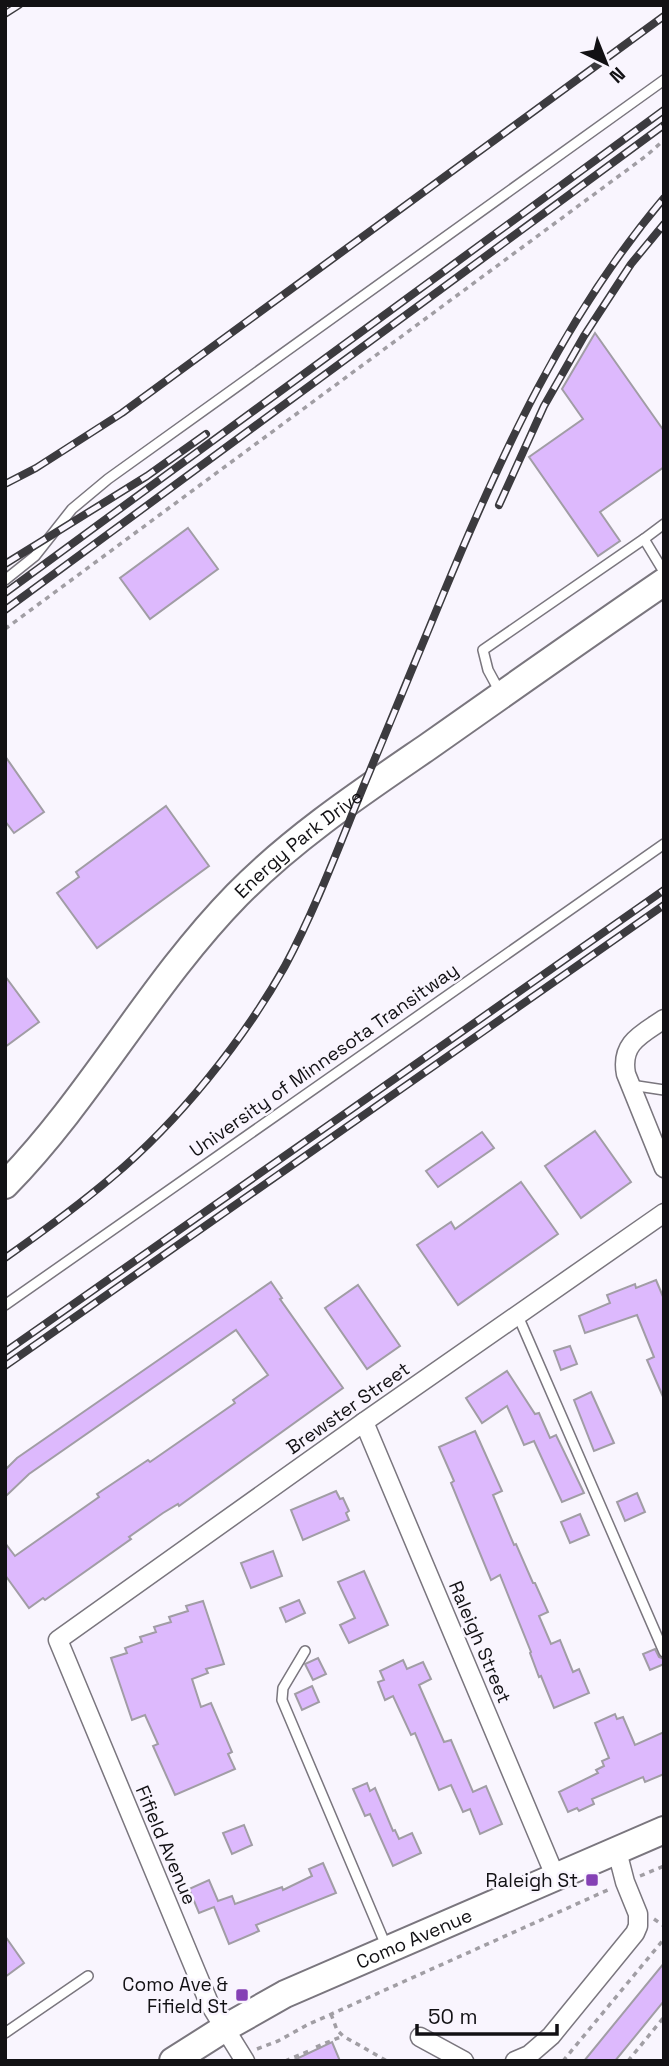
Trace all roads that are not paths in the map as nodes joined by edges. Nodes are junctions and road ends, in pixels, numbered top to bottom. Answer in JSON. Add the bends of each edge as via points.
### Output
{"nodes":[{"id":1,"x":664,"y":80,"type":"edge"},
{"id":2,"x":664,"y":524,"type":"edge"},
{"id":3,"x":643,"y":539,"type":"junction"},
{"id":4,"x":664,"y":572,"type":"edge"},
{"id":5,"x":5,"y":580,"type":"edge"},
{"id":6,"x":664,"y":582,"type":"edge"},
{"id":7,"x":501,"y":695,"type":"junction"},
{"id":8,"x":664,"y":844,"type":"edge"},
{"id":9,"x":664,"y":1019,"type":"edge"},
{"id":10,"x":631,"y":1085,"type":"junction"},
{"id":11,"x":664,"y":1090,"type":"edge"},
{"id":12,"x":664,"y":1168,"type":"edge"},
{"id":13,"x":5,"y":1185,"type":"edge"},
{"id":14,"x":664,"y":1213,"type":"edge"},
{"id":15,"x":5,"y":1304,"type":"edge"},
{"id":16,"x":518,"y":1316,"type":"junction"},
{"id":17,"x":365,"y":1422,"type":"junction"},
{"id":18,"x":58,"y":1640,"type":"joint"},
{"id":19,"x":305,"y":1651,"type":"dead end"},
{"id":20,"x":664,"y":1651,"type":"edge"},
{"id":21,"x":664,"y":1830,"type":"edge"},
{"id":22,"x":617,"y":1851,"type":"junction"},
{"id":23,"x":556,"y":1878,"type":"junction"},
{"id":24,"x":388,"y":1950,"type":"junction"},
{"id":25,"x":88,"y":1976,"type":"dead end"},
{"id":26,"x":225,"y":2028,"type":"junction"},
{"id":27,"x":5,"y":2033,"type":"edge"},
{"id":28,"x":420,"y":2037,"type":"dead end"},
{"id":29,"x":244,"y":2058,"type":"edge"},
{"id":30,"x":173,"y":2061,"type":"edge"},
{"id":31,"x":464,"y":2061,"type":"edge"},
{"id":32,"x":515,"y":2061,"type":"edge"}],
"edges":[{"from":1,"to":5,"type":"lane","via":[[108,479],[72,509],[35,556]]},
{"from":2,"to":3,"type":"lane"},
{"from":3,"to":4,"type":"lane"},
{"from":3,"to":7,"type":"lane","via":[[483,650]]},
{"from":6,"to":7,"type":"street","name":"Energy Park Drive"},
{"from":7,"to":13,"type":"street","name":"Energy Park Drive","via":[[332,813],[239,893],[159,986],[62,1122]]},
{"from":8,"to":15,"type":"lane","name":"University of Minnesota Transitway"},
{"from":9,"to":10,"type":"street","via":[[629,1047],[623,1061]]},
{"from":10,"to":11,"type":"lane"},
{"from":10,"to":12,"type":"street"},
{"from":14,"to":16,"type":"street","name":"Brewster Street"},
{"from":16,"to":17,"type":"street","name":"Brewster Street"},
{"from":16,"to":20,"type":"lane"},
{"from":17,"to":18,"type":"street","name":"Brewster Street"},
{"from":17,"to":23,"type":"street","name":"Raleigh Street"},
{"from":18,"to":26,"type":"street","name":"Fifield Avenue","via":[[209,2003]]},
{"from":19,"to":24,"type":"lane","via":[[283,1688],[282,1700]]},
{"from":21,"to":22,"type":"street","name":"Como Avenue"},
{"from":22,"to":23,"type":"street","name":"Como Avenue"},
{"from":22,"to":32,"type":"street","via":[[638,1914],[635,1933],[551,2036]]},
{"from":23,"to":24,"type":"street","name":"Como Avenue"},
{"from":24,"to":26,"type":"street","name":"Como Avenue","via":[[285,1994]]},
{"from":25,"to":27,"type":"lane"},
{"from":26,"to":29,"type":"street","name":"Fifield Avenue"},
{"from":26,"to":30,"type":"street","name":"Como Avenue"},
{"from":28,"to":31,"type":"street"}]}
